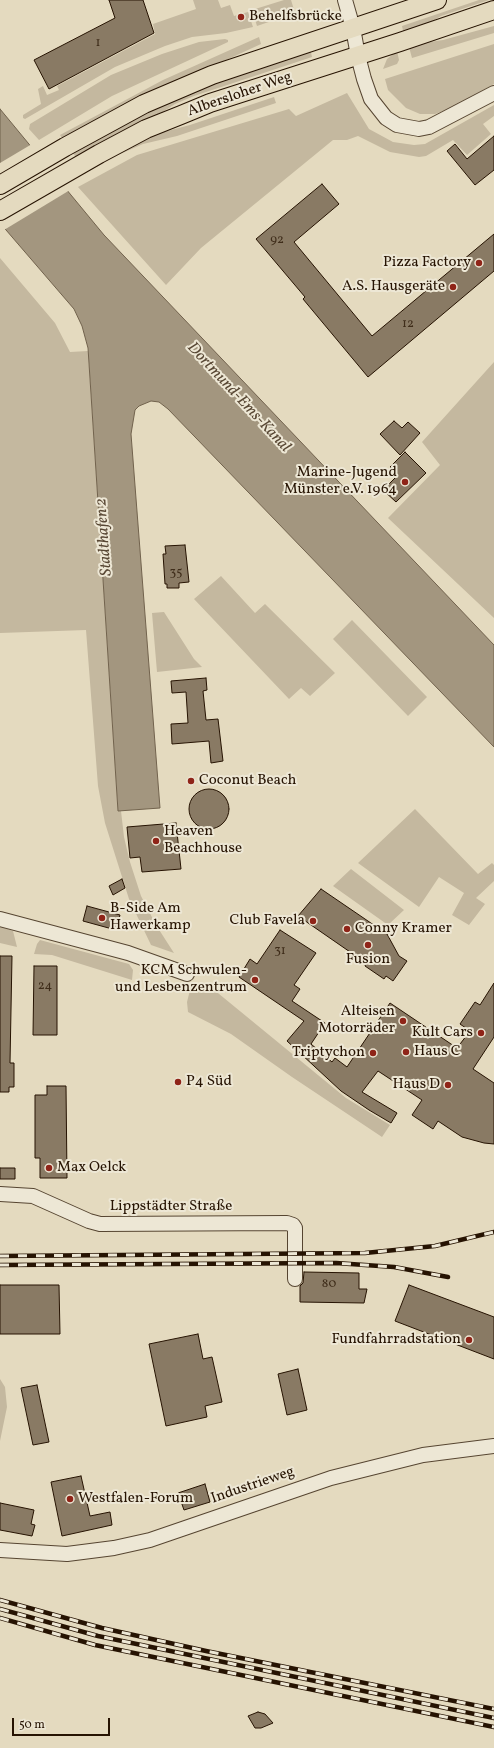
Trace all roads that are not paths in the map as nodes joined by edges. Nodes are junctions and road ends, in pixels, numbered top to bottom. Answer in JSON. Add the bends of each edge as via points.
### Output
{"nodes":[{"id":1,"x":345,"y":0,"type":"edge"},
{"id":2,"x":437,"y":0,"type":"edge"},
{"id":3,"x":494,"y":10,"type":"edge"},
{"id":4,"x":353,"y":28,"type":"junction"},
{"id":5,"x":358,"y":56,"type":"junction"},
{"id":6,"x":494,"y":93,"type":"edge"},
{"id":7,"x":0,"y":185,"type":"edge"},
{"id":8,"x":0,"y":211,"type":"edge"},
{"id":9,"x":0,"y":919,"type":"edge"},
{"id":10,"x":188,"y":974,"type":"dead end"},
{"id":11,"x":0,"y":1194,"type":"edge"},
{"id":12,"x":295,"y":1279,"type":"dead end"},
{"id":13,"x":494,"y":1446,"type":"edge"},
{"id":14,"x":0,"y":1550,"type":"edge"}],
"edges":[{"from":1,"to":4,"type":"street"},
{"from":2,"to":4,"type":"main road","name":"Albersloher Weg"},
{"from":3,"to":5,"type":"main road","name":"Albersloher Weg"},
{"from":4,"to":5,"type":"street"},
{"from":4,"to":7,"type":"main road","name":"Albersloher Weg","via":[[212,75],[144,104]]},
{"from":5,"to":6,"type":"street","via":[[371,99],[377,108],[386,118],[408,128],[430,127]]},
{"from":5,"to":8,"type":"main road","name":"Albersloher Weg","via":[[210,103],[146,130],[80,164]]},
{"from":9,"to":10,"type":"street","via":[[128,953]]},
{"from":11,"to":12,"type":"street","name":"Lippstädter Straße","via":[[33,1196],[100,1224],[288,1223],[295,1228]]},
{"from":13,"to":14,"type":"street","name":"Industrieweg","via":[[423,1455],[337,1477],[150,1540],[114,1548],[67,1554]]}]}
